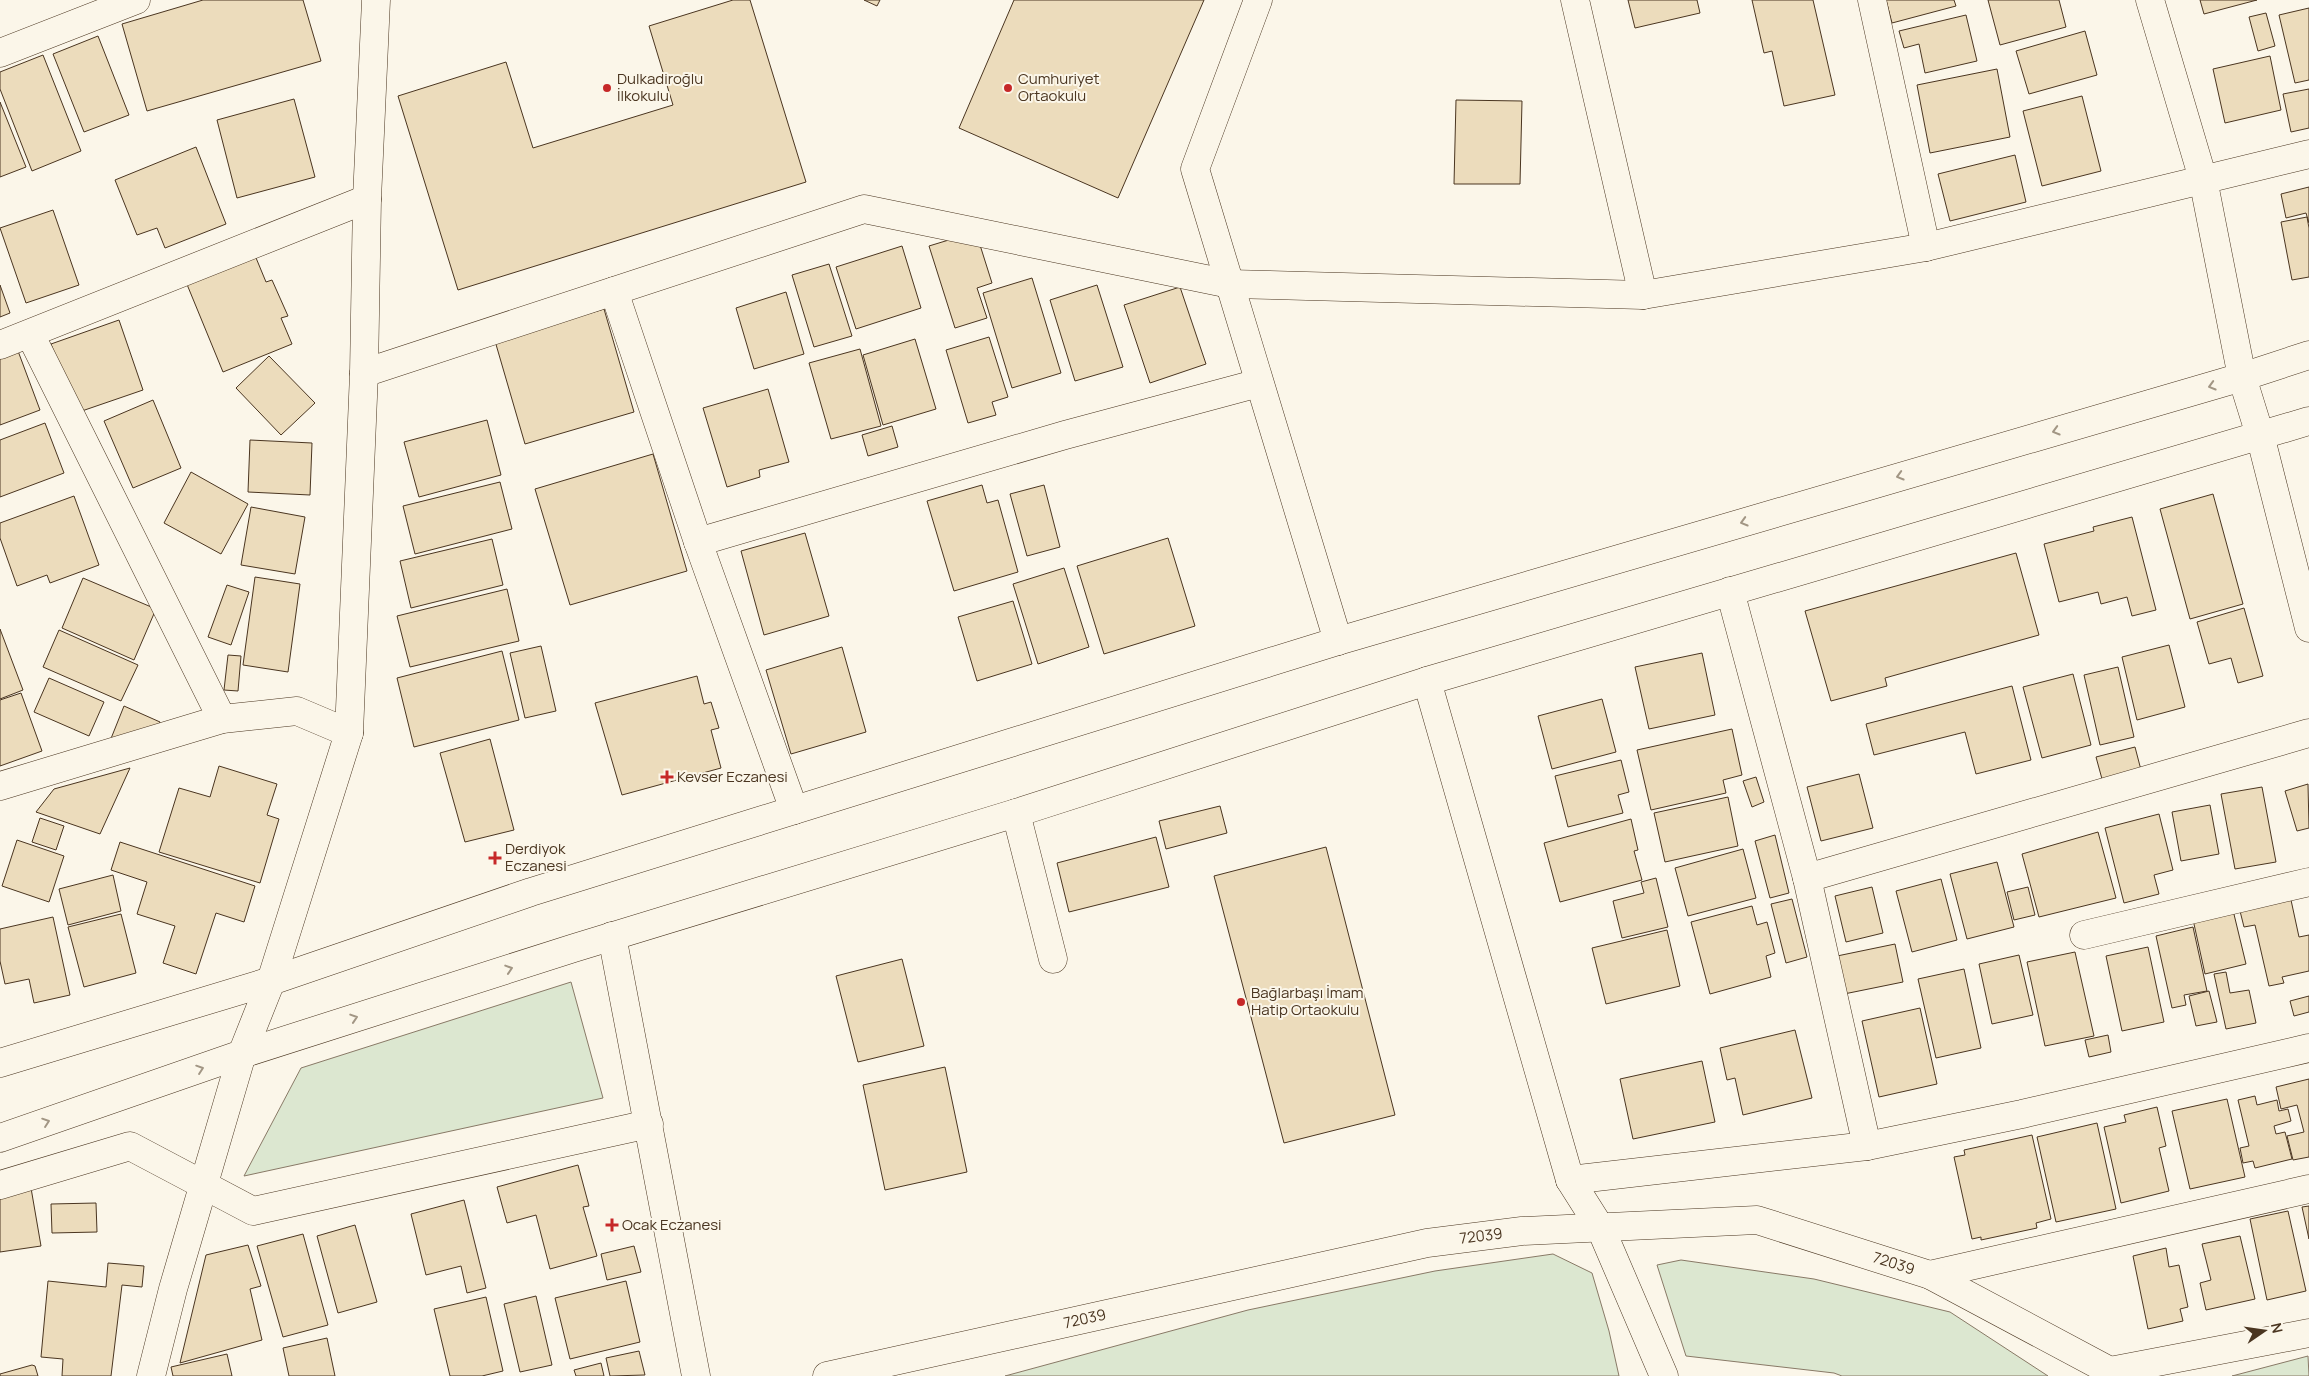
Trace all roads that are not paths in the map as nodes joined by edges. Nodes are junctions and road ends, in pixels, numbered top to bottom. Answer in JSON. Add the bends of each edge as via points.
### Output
{"nodes":[{"id":1,"x":136,"y":0,"type":"edge"},
{"id":2,"x":376,"y":0,"type":"edge"},
{"id":3,"x":1258,"y":0,"type":"edge"},
{"id":4,"x":1574,"y":0,"type":"edge"},
{"id":5,"x":1872,"y":0,"type":"edge"},
{"id":6,"x":2150,"y":0,"type":"edge"},
{"id":7,"x":0,"y":52,"type":"edge"},
{"id":8,"x":2309,"y":154,"type":"edge"},
{"id":9,"x":2203,"y":179,"type":"junction"},
{"id":10,"x":366,"y":200,"type":"junction"},
{"id":11,"x":1926,"y":247,"type":"junction"},
{"id":12,"x":1230,"y":284,"type":"junction"},
{"id":13,"x":614,"y":291,"type":"junction"},
{"id":14,"x":1643,"y":295,"type":"junction"},
{"id":15,"x":30,"y":334,"type":"junction"},
{"id":16,"x":0,"y":345,"type":"edge"},
{"id":17,"x":2309,"y":355,"type":"edge"},
{"id":18,"x":364,"y":373,"type":"junction"},
{"id":19,"x":2242,"y":377,"type":"junction"},
{"id":20,"x":1259,"y":383,"type":"junction"},
{"id":21,"x":2309,"y":421,"type":"edge"},
{"id":22,"x":2260,"y":435,"type":"junction"},
{"id":23,"x":698,"y":542,"type":"junction"},
{"id":24,"x":1730,"y":591,"type":"junction"},
{"id":25,"x":2309,"y":628,"type":"edge"},
{"id":26,"x":1338,"y":641,"type":"junction"},
{"id":27,"x":1427,"y":681,"type":"junction"},
{"id":28,"x":222,"y":719,"type":"junction"},
{"id":29,"x":349,"y":733,"type":"junction"},
{"id":30,"x":2309,"y":733,"type":"edge"},
{"id":31,"x":0,"y":786,"type":"edge"},
{"id":32,"x":794,"y":810,"type":"junction"},
{"id":33,"x":1016,"y":813,"type":"junction"},
{"id":34,"x":1807,"y":878,"type":"junction"},
{"id":35,"x":2309,"y":882,"type":"edge"},
{"id":36,"x":2084,"y":934,"type":"dead end"},
{"id":37,"x":612,"y":936,"type":"junction"},
{"id":38,"x":1053,"y":959,"type":"dead end"},
{"id":39,"x":271,"y":981,"type":"junction"},
{"id":40,"x":2309,"y":1048,"type":"edge"},
{"id":41,"x":242,"y":1054,"type":"junction"},
{"id":42,"x":0,"y":1063,"type":"edge"},
{"id":43,"x":649,"y":1124,"type":"junction"},
{"id":44,"x":0,"y":1138,"type":"edge"},
{"id":45,"x":1867,"y":1146,"type":"junction"},
{"id":46,"x":1570,"y":1180,"type":"junction"},
{"id":47,"x":204,"y":1184,"type":"junction"},
{"id":48,"x":0,"y":1185,"type":"edge"},
{"id":49,"x":2309,"y":1189,"type":"edge"},
{"id":50,"x":1601,"y":1229,"type":"junction"},
{"id":51,"x":1930,"y":1275,"type":"junction"},
{"id":52,"x":2309,"y":1333,"type":"edge"},
{"id":53,"x":2113,"y":1374,"type":"edge"},
{"id":54,"x":151,"y":1376,"type":"edge"},
{"id":55,"x":696,"y":1376,"type":"edge"},
{"id":56,"x":827,"y":1376,"type":"edge"},
{"id":57,"x":1664,"y":1376,"type":"edge"}],
"edges":[{"from":1,"to":7,"type":"street"},
{"from":2,"to":10,"type":"street"},
{"from":3,"to":12,"type":"street","via":[[1195,169]]},
{"from":4,"to":14,"type":"street"},
{"from":5,"to":11,"type":"street"},
{"from":6,"to":9,"type":"street"},
{"from":8,"to":9,"type":"street"},
{"from":9,"to":11,"type":"street"},
{"from":9,"to":19,"type":"street"},
{"from":10,"to":15,"type":"street"},
{"from":10,"to":18,"type":"street"},
{"from":11,"to":14,"type":"street"},
{"from":12,"to":13,"type":"street","via":[[864,209]]},
{"from":12,"to":14,"type":"street"},
{"from":12,"to":20,"type":"street"},
{"from":13,"to":18,"type":"street"},
{"from":13,"to":23,"type":"street"},
{"from":15,"to":16,"type":"street"},
{"from":15,"to":28,"type":"street"},
{"from":17,"to":19,"type":"street"},
{"from":18,"to":29,"type":"street"},
{"from":19,"to":22,"type":"street"},
{"from":19,"to":26,"type":"street","one_way":true},
{"from":20,"to":23,"type":"street","via":[[1065,435]]},
{"from":20,"to":26,"type":"street"},
{"from":21,"to":22,"type":"street"},
{"from":22,"to":24,"type":"street"},
{"from":22,"to":25,"type":"street"},
{"from":23,"to":32,"type":"street"},
{"from":24,"to":27,"type":"street"},
{"from":24,"to":34,"type":"street"},
{"from":26,"to":32,"type":"street"},
{"from":27,"to":33,"type":"street"},
{"from":27,"to":46,"type":"street"},
{"from":28,"to":29,"type":"street","via":[[297,711]]},
{"from":28,"to":31,"type":"street"},
{"from":29,"to":39,"type":"street"},
{"from":30,"to":34,"type":"street"},
{"from":32,"to":39,"type":"street","via":[[531,892]]},
{"from":33,"to":37,"type":"street"},
{"from":33,"to":38,"type":"street"},
{"from":34,"to":45,"type":"street"},
{"from":35,"to":36,"type":"street"},
{"from":41,"to":37,"type":"street","one_way":true},
{"from":37,"to":43,"type":"street"},
{"from":39,"to":41,"type":"street"},
{"from":39,"to":42,"type":"street"},
{"from":40,"to":45,"type":"street"},
{"from":44,"to":41,"type":"street","one_way":true},
{"from":41,"to":47,"type":"street"},
{"from":43,"to":47,"type":"street","via":[[253,1211]]},
{"from":43,"to":55,"type":"street"},
{"from":45,"to":46,"type":"street"},
{"from":46,"to":50,"type":"street"},
{"from":47,"to":48,"type":"street","via":[[130,1146]]},
{"from":47,"to":54,"type":"street"},
{"from":49,"to":51,"type":"street"},
{"from":50,"to":51,"type":"street","name":"72039","via":[[1757,1220]]},
{"from":50,"to":56,"type":"street","name":"72039","via":[[1522,1231],[1427,1243]]},
{"from":50,"to":57,"type":"street"},
{"from":51,"to":53,"type":"street","name":"72039"},
{"from":52,"to":53,"type":"street"}]}
